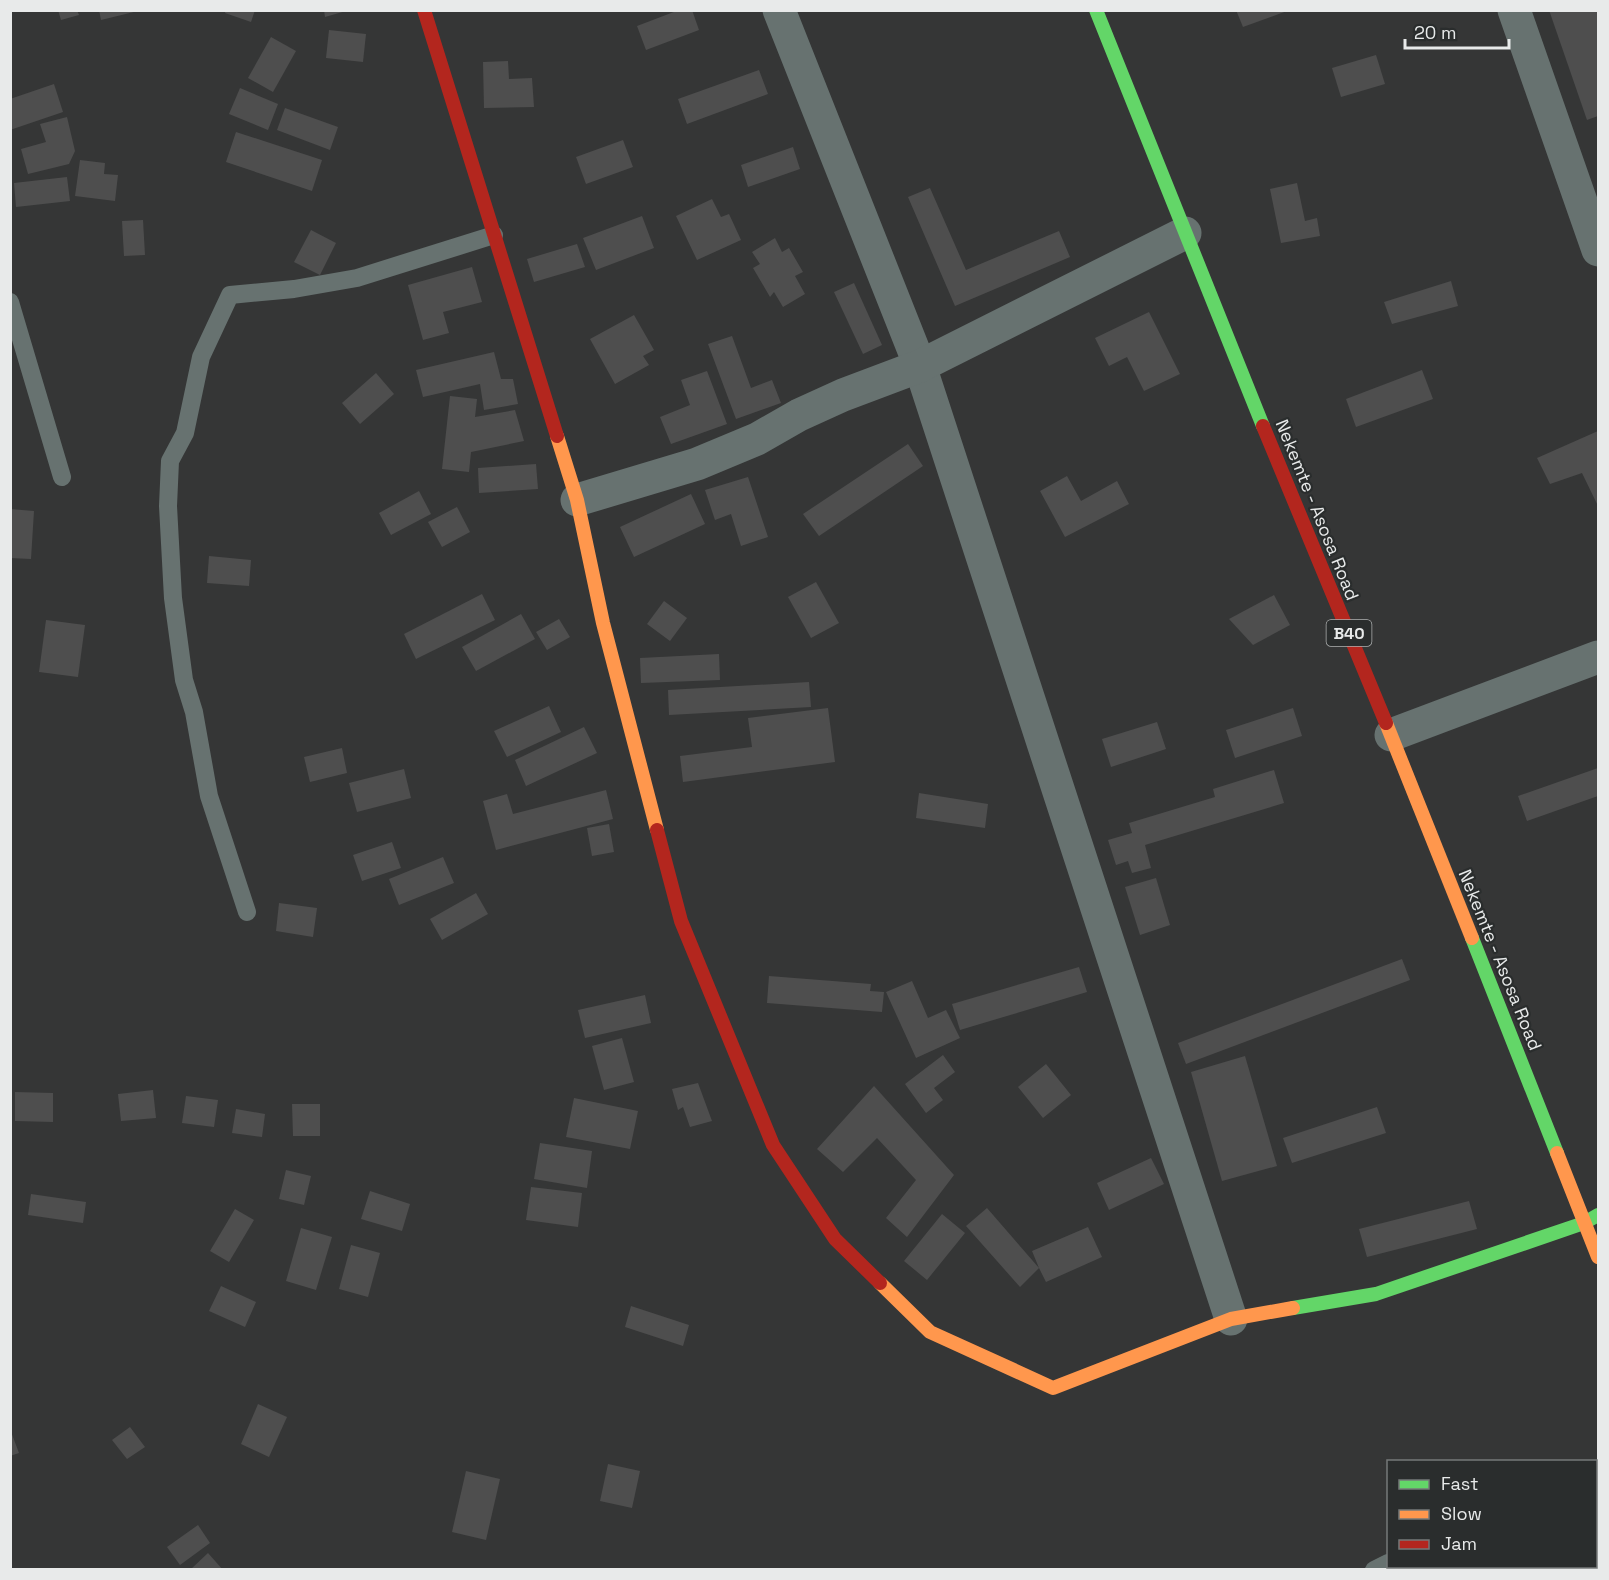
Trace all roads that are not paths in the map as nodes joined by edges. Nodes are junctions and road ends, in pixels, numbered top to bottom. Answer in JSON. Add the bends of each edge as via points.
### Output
{"nodes":[{"id":1,"x":424,"y":10,"type":"edge"},
{"id":2,"x":779,"y":10,"type":"edge"},
{"id":3,"x":1096,"y":10,"type":"edge"},
{"id":4,"x":1514,"y":10,"type":"edge"},
{"id":5,"x":1185,"y":233,"type":"junction"},
{"id":6,"x":494,"y":235,"type":"junction"},
{"id":7,"x":1599,"y":250,"type":"edge"},
{"id":8,"x":10,"y":302,"type":"edge"},
{"id":9,"x":920,"y":366,"type":"junction"},
{"id":10,"x":62,"y":477,"type":"dead end"},
{"id":11,"x":577,"y":500,"type":"junction"},
{"id":12,"x":1599,"y":657,"type":"edge"},
{"id":13,"x":1391,"y":735,"type":"junction"},
{"id":14,"x":247,"y":912,"type":"dead end"},
{"id":15,"x":1599,"y":1215,"type":"edge"},
{"id":16,"x":1584,"y":1223,"type":"junction"},
{"id":17,"x":1599,"y":1257,"type":"edge"},
{"id":18,"x":1231,"y":1319,"type":"junction"}],
"edges":[{"from":1,"to":6,"type":"main road"},
{"from":2,"to":9,"type":"street"},
{"from":3,"to":5,"type":"main road","name":"Nekemte - Asosa Road","number":"B40"},
{"from":4,"to":7,"type":"street"},
{"from":5,"to":9,"type":"street"},
{"from":5,"to":13,"type":"main road","name":"Nekemte - Asosa Road","number":"B40"},
{"from":6,"to":11,"type":"main road"},
{"from":6,"to":14,"type":"lane","via":[[357,278],[230,295],[201,357],[184,433],[170,461],[173,598],[184,680],[210,796]]},
{"from":8,"to":10,"type":"lane"},
{"from":9,"to":11,"type":"street","via":[[843,395],[757,440],[697,464]]},
{"from":9,"to":18,"type":"street"},
{"from":11,"to":18,"type":"main road","via":[[603,623],[681,921],[773,1145],[835,1239],[930,1332],[1053,1388]]},
{"from":12,"to":13,"type":"street"},
{"from":13,"to":16,"type":"main road","name":"Nekemte - Asosa Road","number":"B40"},
{"from":15,"to":16,"type":"main road"},
{"from":16,"to":17,"type":"main road","name":"Nekemte - Asosa Road","number":"B40"},
{"from":16,"to":18,"type":"main road","via":[[1376,1294]]}]}
